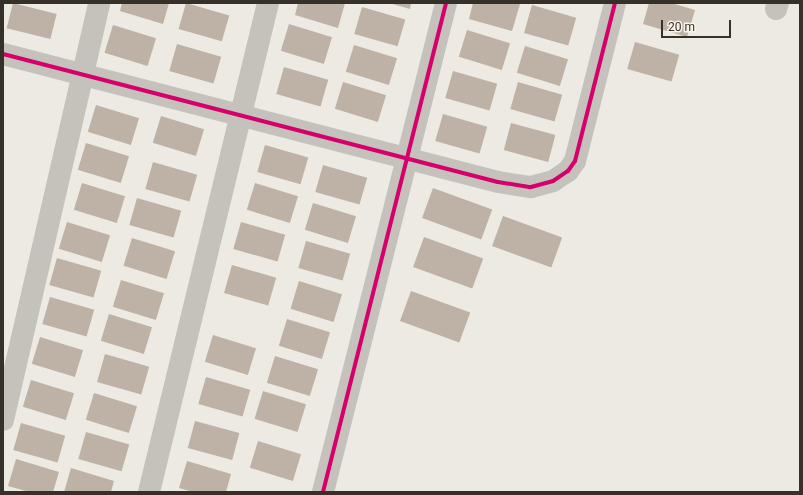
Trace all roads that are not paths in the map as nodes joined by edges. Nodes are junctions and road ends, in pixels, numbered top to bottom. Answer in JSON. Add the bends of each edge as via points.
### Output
{"nodes":[{"id":1,"x":99,"y":3,"type":"edge"},
{"id":2,"x":268,"y":3,"type":"edge"},
{"id":3,"x":446,"y":3,"type":"edge"},
{"id":4,"x":614,"y":3,"type":"edge"},
{"id":5,"x":3,"y":54,"type":"edge"},
{"id":6,"x":82,"y":74,"type":"junction"},
{"id":7,"x":240,"y":115,"type":"junction"},
{"id":8,"x":409,"y":159,"type":"junction"},
{"id":9,"x":3,"y":420,"type":"edge"},
{"id":10,"x":148,"y":492,"type":"edge"},
{"id":11,"x":323,"y":492,"type":"edge"}],
"edges":[{"from":1,"to":6,"type":"street"},
{"from":2,"to":7,"type":"street"},
{"from":3,"to":8,"type":"street"},
{"from":4,"to":8,"type":"street","via":[[575,161],[568,171],[553,181],[531,187],[498,182]]},
{"from":5,"to":6,"type":"street"},
{"from":6,"to":7,"type":"street"},
{"from":6,"to":9,"type":"street"},
{"from":7,"to":8,"type":"street"},
{"from":7,"to":10,"type":"street"},
{"from":8,"to":11,"type":"street"}]}
